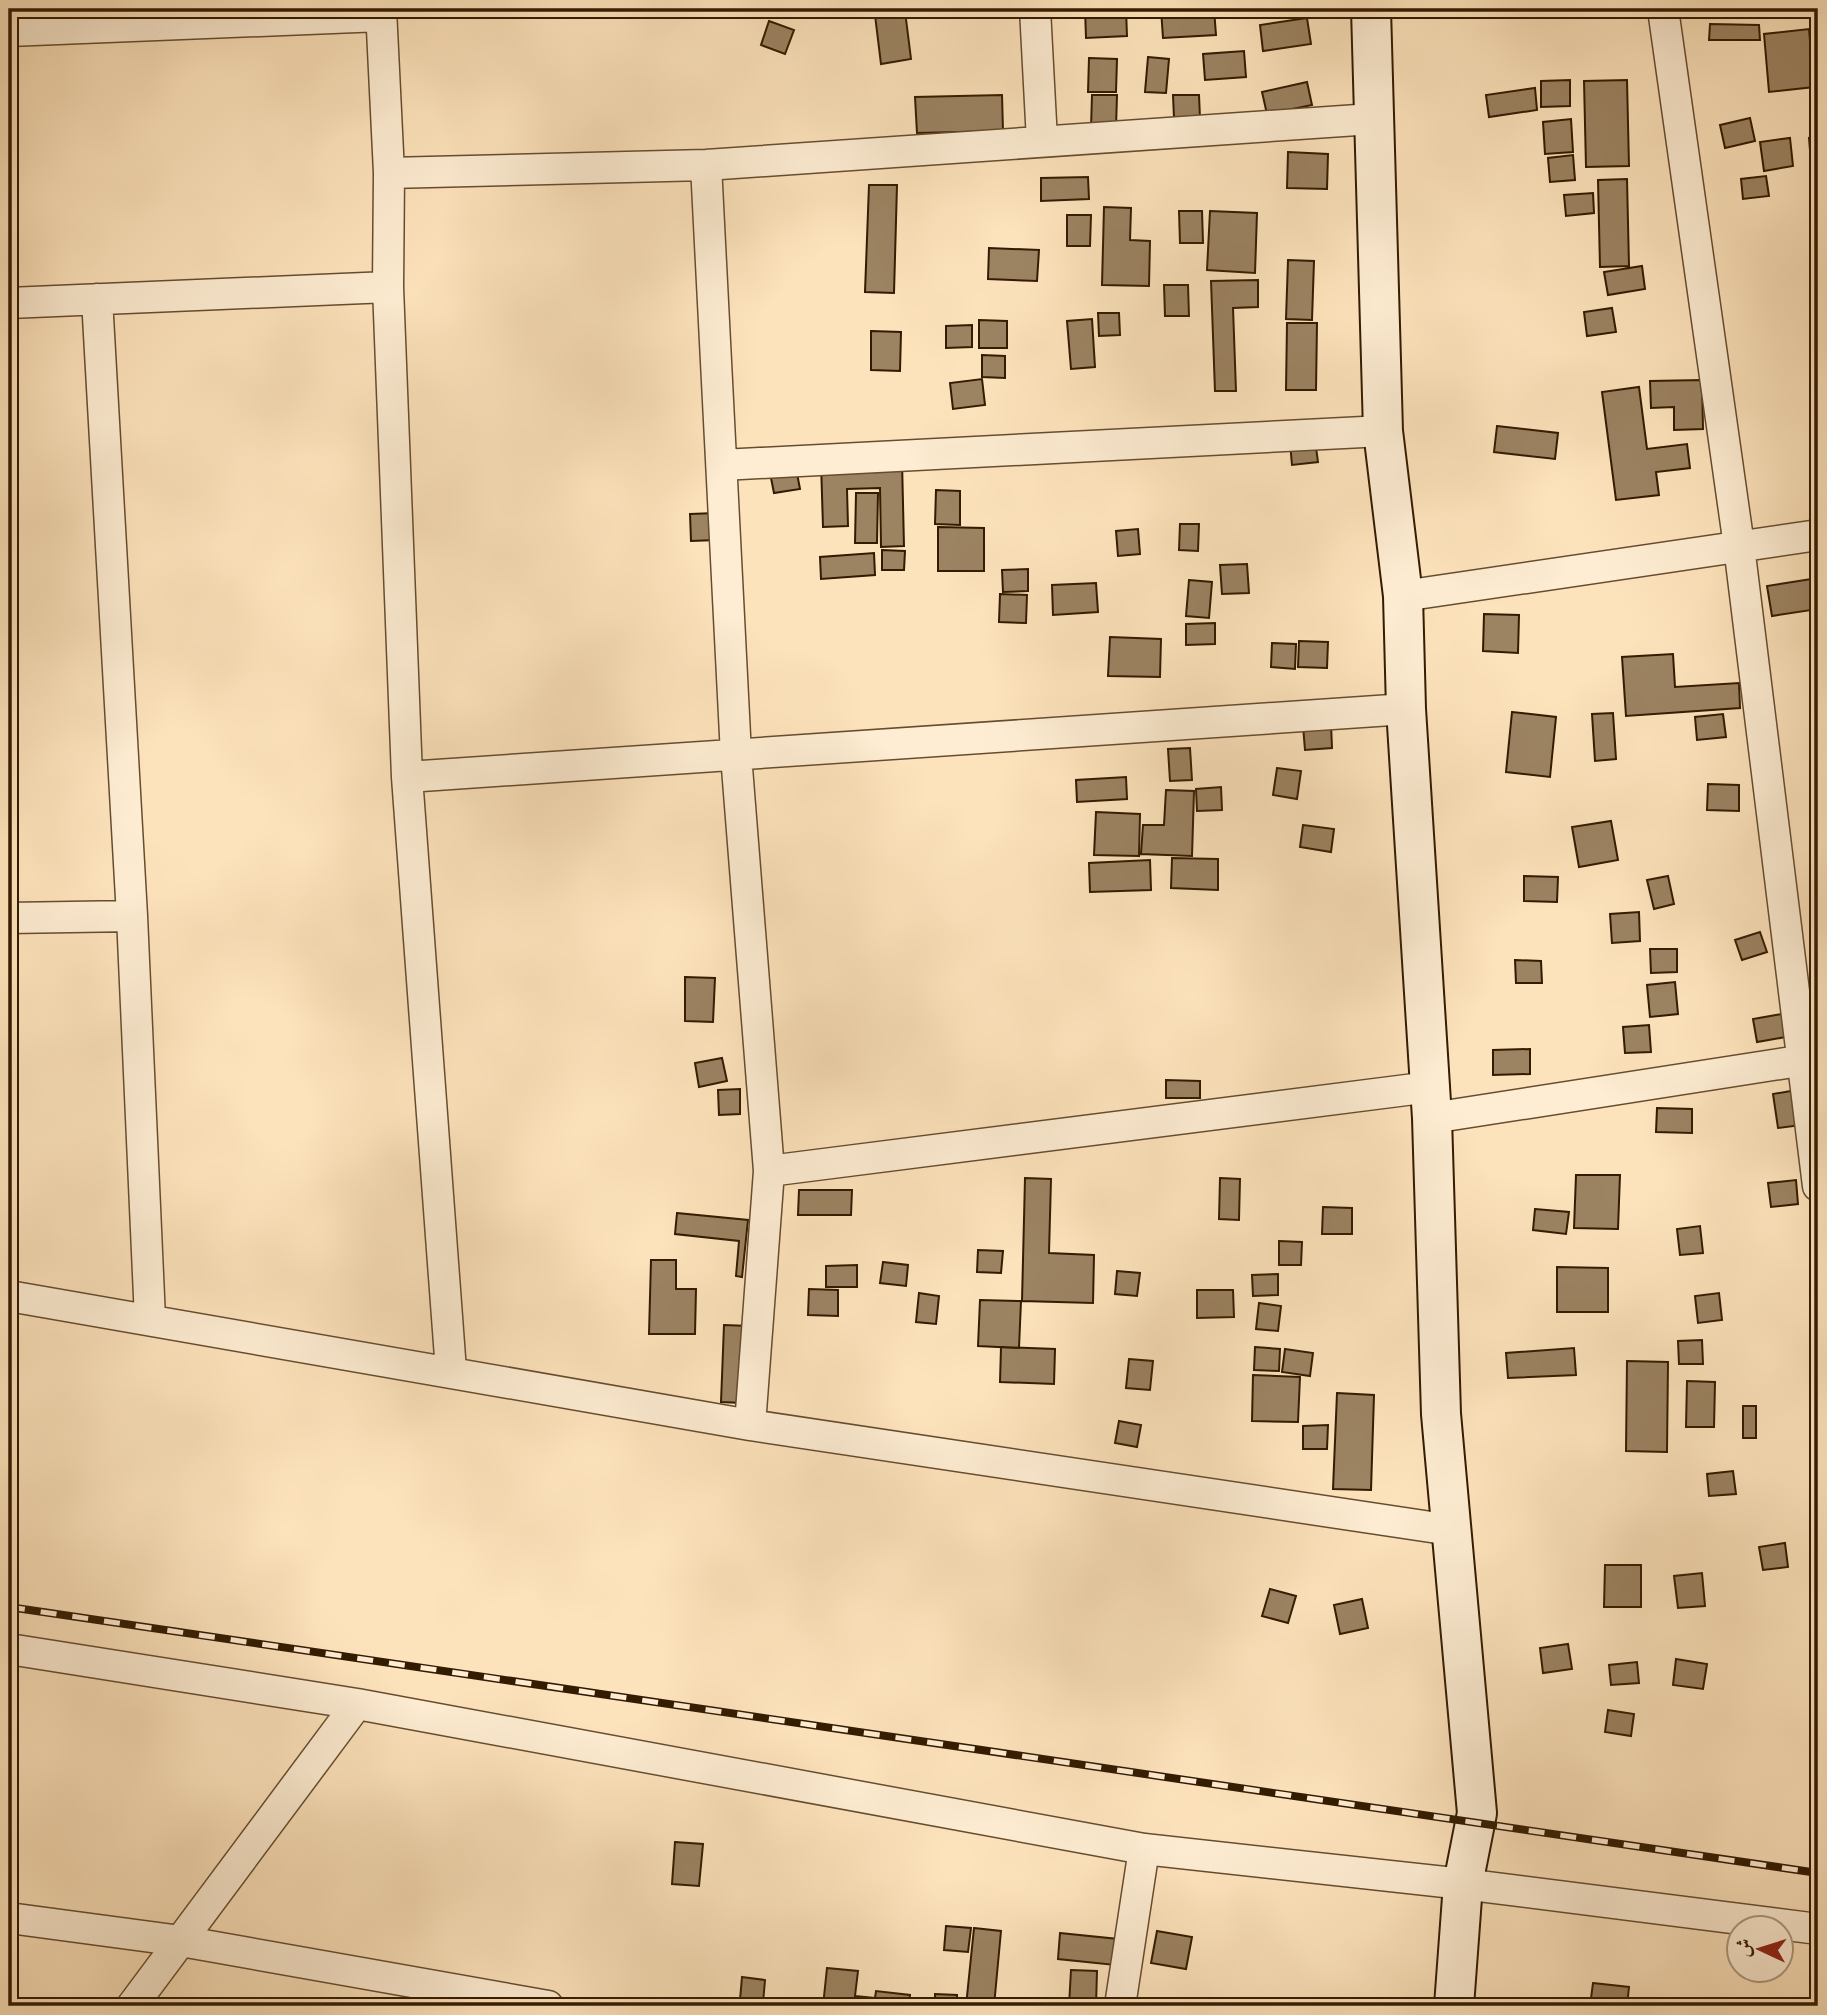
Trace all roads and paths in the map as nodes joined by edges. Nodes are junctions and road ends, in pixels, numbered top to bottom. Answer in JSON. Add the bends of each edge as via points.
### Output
{"nodes":[{"id":1,"x":1035,"y":9,"type":"edge"},
{"id":2,"x":1371,"y":9,"type":"edge"},
{"id":3,"x":1664,"y":9,"type":"edge"},
{"id":4,"x":381,"y":12,"type":"edge"},
{"id":5,"x":100,"y":18,"type":"edge"},
{"id":6,"x":9,"y":31,"type":"edge"},
{"id":7,"x":1372,"y":119,"type":"junction"},
{"id":8,"x":1042,"y":141,"type":"junction"},
{"id":9,"x":706,"y":165,"type":"junction"},
{"id":10,"x":389,"y":173,"type":"junction"},
{"id":11,"x":388,"y":287,"type":"junction"},
{"id":12,"x":97,"y":299,"type":"junction"},
{"id":13,"x":9,"y":303,"type":"edge"},
{"id":14,"x":1382,"y":431,"type":"junction"},
{"id":15,"x":722,"y":465,"type":"junction"},
{"id":16,"x":1818,"y":535,"type":"edge"},
{"id":17,"x":1740,"y":546,"type":"junction"},
{"id":18,"x":1403,"y":596,"type":"junction"},
{"id":19,"x":1406,"y":709,"type":"junction"},
{"id":20,"x":736,"y":755,"type":"junction"},
{"id":21,"x":407,"y":777,"type":"junction"},
{"id":22,"x":132,"y":916,"type":"junction"},
{"id":23,"x":9,"y":918,"type":"edge"},
{"id":24,"x":1810,"y":1059,"type":"edge"},
{"id":25,"x":1431,"y":1102,"type":"junction"},
{"id":26,"x":769,"y":1171,"type":"junction"},
{"id":27,"x":1818,"y":1186,"type":"edge"},
{"id":28,"x":9,"y":1296,"type":"edge"},
{"id":29,"x":150,"y":1319,"type":"junction"},
{"id":30,"x":452,"y":1371,"type":"junction"},
{"id":31,"x":751,"y":1425,"type":"junction"},
{"id":32,"x":1451,"y":1530,"type":"junction"},
{"id":33,"x":9,"y":1649,"type":"edge"},
{"id":34,"x":357,"y":1704,"type":"junction"},
{"id":35,"x":1144,"y":1849,"type":"junction"},
{"id":36,"x":1463,"y":1884,"type":"junction"},
{"id":37,"x":9,"y":1918,"type":"edge"},
{"id":38,"x":1818,"y":1929,"type":"edge"},
{"id":39,"x":181,"y":1941,"type":"junction"},
{"id":40,"x":132,"y":2006,"type":"edge"},
{"id":41,"x":548,"y":2006,"type":"edge"},
{"id":42,"x":1120,"y":2006,"type":"edge"},
{"id":43,"x":1454,"y":2006,"type":"edge"}],
"edges":[{"from":1,"to":8,"type":"street"},
{"from":2,"to":7,"type":"street"},
{"from":3,"to":17,"type":"street"},
{"from":4,"to":5,"type":"street"},
{"from":4,"to":10,"type":"street"},
{"from":5,"to":6,"type":"street"},
{"from":7,"to":8,"type":"street"},
{"from":7,"to":14,"type":"street"},
{"from":8,"to":9,"type":"street"},
{"from":9,"to":10,"type":"street"},
{"from":9,"to":15,"type":"street"},
{"from":10,"to":11,"type":"street"},
{"from":11,"to":12,"type":"street"},
{"from":11,"to":21,"type":"street"},
{"from":12,"to":13,"type":"street"},
{"from":12,"to":22,"type":"street"},
{"from":14,"to":15,"type":"street"},
{"from":14,"to":18,"type":"street"},
{"from":15,"to":20,"type":"street"},
{"from":16,"to":17,"type":"street"},
{"from":17,"to":18,"type":"street"},
{"from":17,"to":24,"type":"street"},
{"from":18,"to":19,"type":"street"},
{"from":19,"to":20,"type":"street"},
{"from":19,"to":25,"type":"street"},
{"from":20,"to":21,"type":"street"},
{"from":20,"to":26,"type":"street"},
{"from":21,"to":30,"type":"street"},
{"from":22,"to":23,"type":"street"},
{"from":22,"to":29,"type":"street"},
{"from":24,"to":25,"type":"street"},
{"from":24,"to":27,"type":"street"},
{"from":25,"to":26,"type":"street"},
{"from":25,"to":32,"type":"street","via":[[1441,1415]]},
{"from":26,"to":31,"type":"street"},
{"from":28,"to":29,"type":"street"},
{"from":29,"to":30,"type":"street"},
{"from":30,"to":31,"type":"street"},
{"from":31,"to":32,"type":"street"},
{"from":32,"to":36,"type":"street","via":[[1477,1814]]},
{"from":33,"to":34,"type":"street"},
{"from":34,"to":35,"type":"street"},
{"from":34,"to":39,"type":"street"},
{"from":35,"to":36,"type":"street"},
{"from":35,"to":42,"type":"street"},
{"from":36,"to":38,"type":"street"},
{"from":36,"to":43,"type":"street"},
{"from":37,"to":39,"type":"street"},
{"from":39,"to":40,"type":"street"},
{"from":39,"to":41,"type":"street"}]}
